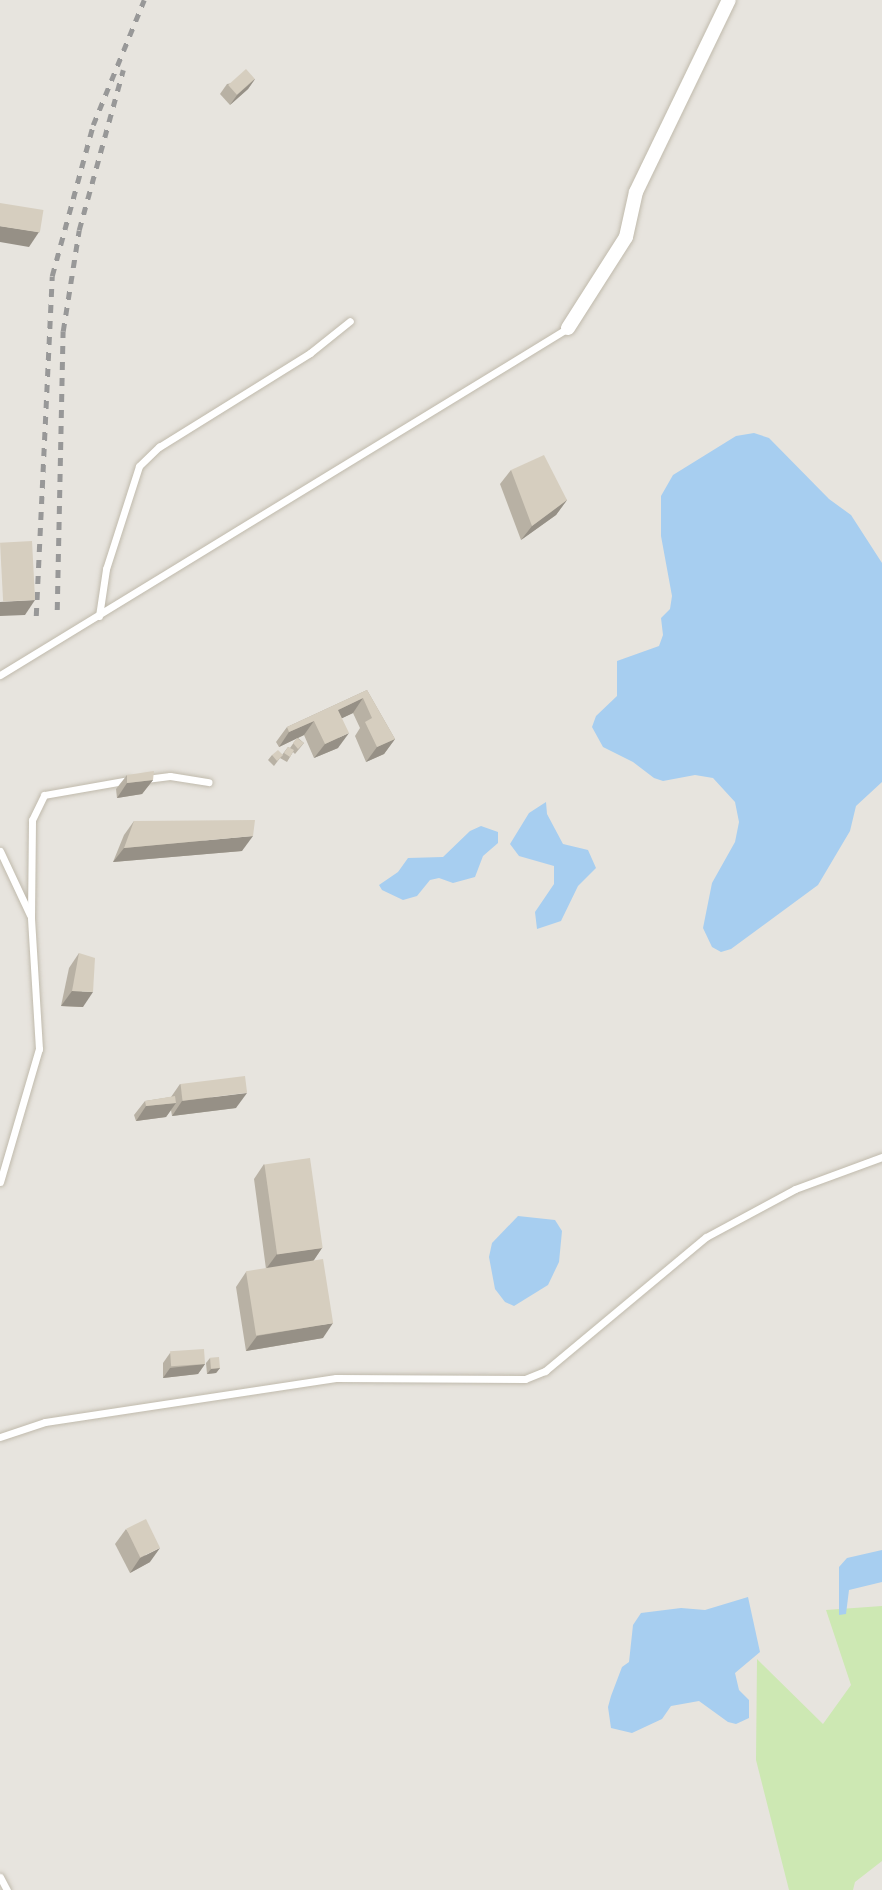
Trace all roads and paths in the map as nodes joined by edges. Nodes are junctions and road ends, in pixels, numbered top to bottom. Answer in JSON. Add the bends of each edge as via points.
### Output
{"nodes":[{"id":1,"x":729,"y":0,"type":"edge"},
{"id":2,"x":350,"y":321,"type":"dead end"},
{"id":3,"x":568,"y":328,"type":"joint"},
{"id":4,"x":99,"y":616,"type":"junction"},
{"id":5,"x":0,"y":675,"type":"edge"},
{"id":6,"x":209,"y":782,"type":"dead end"},
{"id":7,"x":0,"y":851,"type":"edge"},
{"id":8,"x":31,"y":917,"type":"junction"},
{"id":9,"x":882,"y":1157,"type":"edge"},
{"id":10,"x":0,"y":1182,"type":"edge"},
{"id":11,"x":0,"y":1437,"type":"edge"},
{"id":12,"x":0,"y":1877,"type":"edge"},
{"id":13,"x":7,"y":1890,"type":"edge"}],
"edges":[{"from":1,"to":3,"type":"street","via":[[636,192],[626,237]]},
{"from":2,"to":4,"type":"lane","via":[[310,353],[159,447],[139,466],[106,569]]},
{"from":3,"to":4,"type":"lane"},
{"from":4,"to":5,"type":"lane"},
{"from":6,"to":8,"type":"lane","via":[[170,776],[44,795],[32,819]]},
{"from":7,"to":8,"type":"lane"},
{"from":8,"to":10,"type":"lane","via":[[39,1049]]},
{"from":9,"to":11,"type":"lane","via":[[795,1189],[706,1237],[545,1371],[525,1379],[336,1378],[45,1422]]},
{"from":12,"to":13,"type":"lane"}]}
